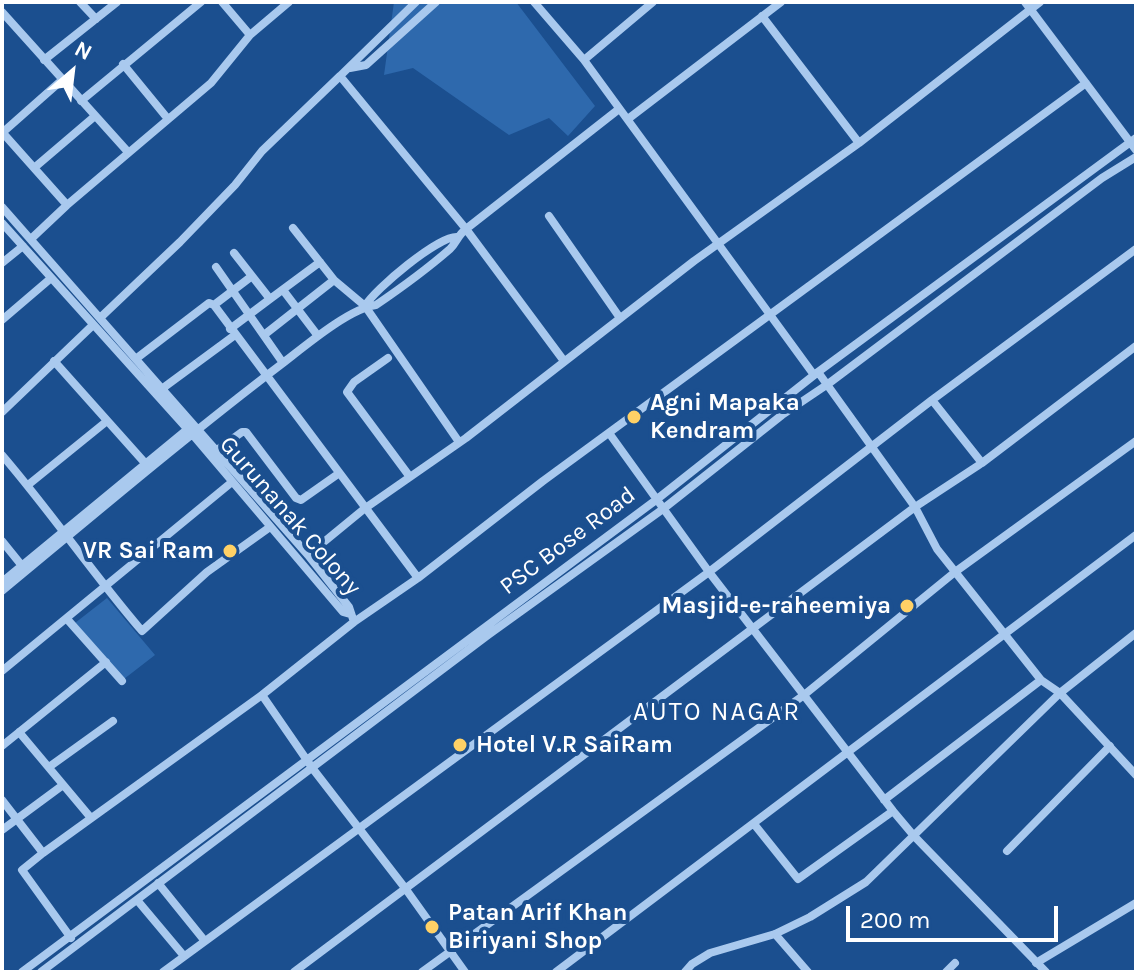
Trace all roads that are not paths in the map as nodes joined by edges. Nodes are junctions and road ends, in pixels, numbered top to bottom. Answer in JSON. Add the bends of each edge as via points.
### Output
{"nodes":[{"id":1,"x":80,"y":2,"type":"edge"},
{"id":2,"x":117,"y":2,"type":"edge"},
{"id":3,"x":201,"y":2,"type":"edge"},
{"id":4,"x":222,"y":2,"type":"edge"},
{"id":5,"x":289,"y":2,"type":"edge"},
{"id":6,"x":416,"y":2,"type":"edge"},
{"id":7,"x":436,"y":2,"type":"edge"},
{"id":8,"x":534,"y":2,"type":"edge"},
{"id":9,"x":653,"y":2,"type":"edge"},
{"id":10,"x":781,"y":2,"type":"edge"},
{"id":11,"x":1040,"y":2,"type":"edge"},
{"id":12,"x":1028,"y":6,"type":"edge"},
{"id":13,"x":2,"y":12,"type":"edge"},
{"id":14,"x":762,"y":16,"type":"junction"},
{"id":15,"x":96,"y":19,"type":"junction"},
{"id":16,"x":250,"y":35,"type":"junction"},
{"id":17,"x":44,"y":60,"type":"junction"},
{"id":18,"x":584,"y":60,"type":"junction"},
{"id":19,"x":123,"y":64,"type":"junction"},
{"id":20,"x":350,"y":68,"type":"junction"},
{"id":21,"x":340,"y":76,"type":"junction"},
{"id":22,"x":62,"y":80,"type":"junction"},
{"id":23,"x":1086,"y":83,"type":"junction"},
{"id":24,"x":81,"y":101,"type":"junction"},
{"id":25,"x":619,"y":109,"type":"junction"},
{"id":26,"x":95,"y":116,"type":"junction"},
{"id":27,"x":168,"y":119,"type":"junction"},
{"id":28,"x":628,"y":119,"type":"junction"},
{"id":29,"x":2,"y":132,"type":"edge"},
{"id":30,"x":859,"y":143,"type":"junction"},
{"id":31,"x":1134,"y":143,"type":"edge"},
{"id":32,"x":128,"y":152,"type":"junction"},
{"id":33,"x":1136,"y":157,"type":"edge"},
{"id":34,"x":34,"y":168,"type":"junction"},
{"id":35,"x":67,"y":205,"type":"junction"},
{"id":36,"x":2,"y":207,"type":"edge"},
{"id":37,"x":549,"y":216,"type":"dead end"},
{"id":38,"x":3,"y":226,"type":"edge"},
{"id":39,"x":293,"y":228,"type":"dead end"},
{"id":40,"x":466,"y":229,"type":"junction"},
{"id":41,"x":34,"y":241,"type":"junction"},
{"id":42,"x":720,"y":243,"type":"junction"},
{"id":43,"x":25,"y":249,"type":"junction"},
{"id":44,"x":1136,"y":249,"type":"edge"},
{"id":45,"x":234,"y":253,"type":"dead end"},
{"id":46,"x":320,"y":262,"type":"junction"},
{"id":47,"x":2,"y":263,"type":"edge"},
{"id":48,"x":216,"y":267,"type":"dead end"},
{"id":49,"x":252,"y":276,"type":"junction"},
{"id":50,"x":50,"y":279,"type":"junction"},
{"id":51,"x":334,"y":280,"type":"junction"},
{"id":52,"x":283,"y":290,"type":"junction"},
{"id":53,"x":233,"y":291,"type":"junction"},
{"id":54,"x":270,"y":299,"type":"junction"},
{"id":55,"x":214,"y":305,"type":"junction"},
{"id":56,"x":365,"y":306,"type":"junction"},
{"id":57,"x":297,"y":309,"type":"junction"},
{"id":58,"x":249,"y":314,"type":"junction"},
{"id":59,"x":769,"y":316,"type":"junction"},
{"id":60,"x":101,"y":317,"type":"junction"},
{"id":61,"x":620,"y":318,"type":"junction"},
{"id":62,"x":2,"y":320,"type":"edge"},
{"id":63,"x":93,"y":325,"type":"junction"},
{"id":64,"x":232,"y":332,"type":"junction"},
{"id":65,"x":264,"y":335,"type":"junction"},
{"id":66,"x":318,"y":336,"type":"junction"},
{"id":67,"x":1136,"y":346,"type":"edge"},
{"id":68,"x":137,"y":358,"type":"junction"},
{"id":69,"x":388,"y":358,"type":"dead end"},
{"id":70,"x":54,"y":361,"type":"junction"},
{"id":71,"x":564,"y":361,"type":"junction"},
{"id":72,"x":283,"y":363,"type":"junction"},
{"id":73,"x":816,"y":374,"type":"junction"},
{"id":74,"x":265,"y":376,"type":"junction"},
{"id":75,"x":828,"y":384,"type":"junction"},
{"id":76,"x":163,"y":388,"type":"junction"},
{"id":77,"x":932,"y":400,"type":"junction"},
{"id":78,"x":2,"y":412,"type":"edge"},
{"id":79,"x":107,"y":421,"type":"junction"},
{"id":80,"x":193,"y":429,"type":"junction"},
{"id":81,"x":609,"y":433,"type":"junction"},
{"id":82,"x":1136,"y":441,"type":"edge"},
{"id":83,"x":459,"y":442,"type":"junction"},
{"id":84,"x":872,"y":448,"type":"junction"},
{"id":85,"x":217,"y":450,"type":"junction"},
{"id":86,"x":2,"y":455,"type":"edge"},
{"id":87,"x":145,"y":463,"type":"junction"},
{"id":88,"x":982,"y":463,"type":"junction"},
{"id":89,"x":338,"y":474,"type":"junction"},
{"id":90,"x":410,"y":477,"type":"junction"},
{"id":91,"x":232,"y":482,"type":"junction"},
{"id":92,"x":28,"y":485,"type":"junction"},
{"id":93,"x":656,"y":500,"type":"junction"},
{"id":94,"x":915,"y":507,"type":"junction"},
{"id":95,"x":364,"y":509,"type":"junction"},
{"id":96,"x":663,"y":509,"type":"junction"},
{"id":97,"x":270,"y":527,"type":"junction"},
{"id":98,"x":67,"y":534,"type":"junction"},
{"id":99,"x":1136,"y":535,"type":"edge"},
{"id":100,"x":2,"y":541,"type":"edge"},
{"id":101,"x":308,"y":555,"type":"junction"},
{"id":102,"x":24,"y":568,"type":"junction"},
{"id":103,"x":709,"y":572,"type":"junction"},
{"id":104,"x":955,"y":572,"type":"junction"},
{"id":105,"x":418,"y":578,"type":"junction"},
{"id":106,"x":2,"y":582,"type":"edge"},
{"id":107,"x":105,"y":587,"type":"junction"},
{"id":108,"x":2,"y":591,"type":"edge"},
{"id":109,"x":352,"y":618,"type":"junction"},
{"id":110,"x":67,"y":619,"type":"junction"},
{"id":111,"x":754,"y":630,"type":"junction"},
{"id":112,"x":1004,"y":632,"type":"junction"},
{"id":113,"x":1136,"y":633,"type":"edge"},
{"id":114,"x":106,"y":662,"type":"junction"},
{"id":115,"x":2,"y":671,"type":"edge"},
{"id":116,"x":1041,"y":680,"type":"junction"},
{"id":117,"x":122,"y":681,"type":"dead end"},
{"id":118,"x":1060,"y":693,"type":"junction"},
{"id":119,"x":262,"y":695,"type":"junction"},
{"id":120,"x":804,"y":695,"type":"junction"},
{"id":121,"x":113,"y":721,"type":"dead end"},
{"id":122,"x":19,"y":732,"type":"junction"},
{"id":123,"x":2,"y":746,"type":"edge"},
{"id":124,"x":1110,"y":746,"type":"junction"},
{"id":125,"x":848,"y":753,"type":"junction"},
{"id":126,"x":307,"y":758,"type":"junction"},
{"id":127,"x":49,"y":767,"type":"junction"},
{"id":128,"x":313,"y":769,"type":"junction"},
{"id":129,"x":1136,"y":775,"type":"edge"},
{"id":130,"x":63,"y":785,"type":"junction"},
{"id":131,"x":2,"y":800,"type":"edge"},
{"id":132,"x":884,"y":800,"type":"junction"},
{"id":133,"x":893,"y":811,"type":"junction"},
{"id":134,"x":91,"y":818,"type":"junction"},
{"id":135,"x":16,"y":819,"type":"junction"},
{"id":136,"x":754,"y":824,"type":"junction"},
{"id":137,"x":359,"y":826,"type":"junction"},
{"id":138,"x":2,"y":830,"type":"edge"},
{"id":139,"x":914,"y":836,"type":"junction"},
{"id":140,"x":1007,"y":851,"type":"dead end"},
{"id":141,"x":43,"y":853,"type":"junction"},
{"id":142,"x":153,"y":876,"type":"junction"},
{"id":143,"x":159,"y":884,"type":"junction"},
{"id":144,"x":405,"y":888,"type":"junction"},
{"id":145,"x":137,"y":900,"type":"junction"},
{"id":146,"x":1136,"y":903,"type":"edge"},
{"id":147,"x":775,"y":934,"type":"junction"},
{"id":148,"x":71,"y":938,"type":"junction"},
{"id":149,"x":204,"y":940,"type":"junction"},
{"id":150,"x":451,"y":951,"type":"junction"},
{"id":151,"x":184,"y":956,"type":"junction"},
{"id":152,"x":955,"y":963,"type":"dead end"},
{"id":153,"x":1039,"y":968,"type":"edge"},
{"id":154,"x":22,"y":972,"type":"edge"},
{"id":155,"x":41,"y":972,"type":"edge"},
{"id":156,"x":163,"y":972,"type":"edge"},
{"id":157,"x":294,"y":972,"type":"edge"},
{"id":158,"x":422,"y":972,"type":"edge"},
{"id":159,"x":465,"y":972,"type":"edge"},
{"id":160,"x":556,"y":972,"type":"edge"},
{"id":161,"x":685,"y":972,"type":"edge"},
{"id":162,"x":808,"y":972,"type":"edge"},
{"id":163,"x":946,"y":972,"type":"edge"}],
"edges":[{"from":1,"to":15,"type":"street"},
{"from":2,"to":15,"type":"street"},
{"from":3,"to":19,"type":"street"},
{"from":4,"to":16,"type":"street"},
{"from":5,"to":16,"type":"street"},
{"from":6,"to":20,"type":"street"},
{"from":7,"to":20,"type":"street","via":[[366,65]]},
{"from":8,"to":18,"type":"street"},
{"from":9,"to":18,"type":"street"},
{"from":10,"to":14,"type":"street"},
{"from":11,"to":12,"type":"street"},
{"from":12,"to":23,"type":"street"},
{"from":12,"to":30,"type":"street"},
{"from":13,"to":17,"type":"street"},
{"from":14,"to":28,"type":"street"},
{"from":14,"to":30,"type":"street"},
{"from":15,"to":17,"type":"street"},
{"from":16,"to":27,"type":"street","via":[[211,83]]},
{"from":17,"to":22,"type":"street"},
{"from":18,"to":25,"type":"street"},
{"from":19,"to":24,"type":"street"},
{"from":19,"to":27,"type":"street"},
{"from":20,"to":21,"type":"street"},
{"from":21,"to":40,"type":"street"},
{"from":21,"to":60,"type":"street"},
{"from":22,"to":24,"type":"street"},
{"from":22,"to":29,"type":"street"},
{"from":23,"to":31,"type":"street"},
{"from":23,"to":59,"type":"street"},
{"from":24,"to":26,"type":"street"},
{"from":25,"to":28,"type":"street"},
{"from":25,"to":40,"type":"street"},
{"from":26,"to":32,"type":"street"},
{"from":26,"to":34,"type":"street"},
{"from":27,"to":32,"type":"street"},
{"from":28,"to":42,"type":"street"},
{"from":29,"to":34,"type":"street"},
{"from":30,"to":42,"type":"street"},
{"from":31,"to":73,"type":"street","name":"PSC Bose Road"},
{"from":32,"to":35,"type":"street"},
{"from":33,"to":75,"type":"street","name":"PSC Bose Road"},
{"from":34,"to":35,"type":"street"},
{"from":35,"to":41,"type":"street"},
{"from":36,"to":41,"type":"street","name":"Gurunanak Colony"},
{"from":37,"to":61,"type":"street"},
{"from":38,"to":43,"type":"street","name":"Gurunanak Colony"},
{"from":39,"to":46,"type":"street"},
{"from":40,"to":56,"type":"street","via":[[431,265],[376,305]]},
{"from":40,"to":71,"type":"street"},
{"from":41,"to":43,"type":"street"},
{"from":41,"to":60,"type":"street","name":"Gurunanak Colony"},
{"from":42,"to":59,"type":"street"},
{"from":42,"to":61,"type":"street"},
{"from":43,"to":47,"type":"street"},
{"from":43,"to":50,"type":"street","name":"Gurunanak Colony"},
{"from":44,"to":77,"type":"street"},
{"from":45,"to":49,"type":"street"},
{"from":46,"to":51,"type":"street"},
{"from":46,"to":52,"type":"street"},
{"from":48,"to":53,"type":"street"},
{"from":49,"to":53,"type":"street"},
{"from":49,"to":54,"type":"street"},
{"from":50,"to":62,"type":"street"},
{"from":50,"to":63,"type":"street","name":"Gurunanak Colony"},
{"from":51,"to":56,"type":"street"},
{"from":51,"to":57,"type":"street"},
{"from":52,"to":54,"type":"street"},
{"from":52,"to":57,"type":"street"},
{"from":53,"to":55,"type":"street"},
{"from":53,"to":58,"type":"street"},
{"from":54,"to":58,"type":"street"},
{"from":55,"to":64,"type":"street"},
{"from":55,"to":68,"type":"street","via":[[209,303]]},
{"from":56,"to":66,"type":"street"},
{"from":56,"to":83,"type":"street"},
{"from":57,"to":65,"type":"street"},
{"from":57,"to":66,"type":"street"},
{"from":58,"to":64,"type":"street"},
{"from":58,"to":65,"type":"street"},
{"from":59,"to":73,"type":"street"},
{"from":59,"to":81,"type":"street"},
{"from":60,"to":68,"type":"street","name":"Gurunanak Colony"},
{"from":61,"to":71,"type":"street"},
{"from":63,"to":70,"type":"street"},
{"from":63,"to":80,"type":"street","name":"Gurunanak Colony"},
{"from":64,"to":74,"type":"street"},
{"from":64,"to":76,"type":"street"},
{"from":65,"to":72,"type":"street"},
{"from":66,"to":72,"type":"street"},
{"from":67,"to":88,"type":"street"},
{"from":68,"to":76,"type":"street","name":"Gurunanak Colony"},
{"from":69,"to":90,"type":"street","via":[[347,392]]},
{"from":70,"to":78,"type":"street"},
{"from":70,"to":79,"type":"street"},
{"from":71,"to":83,"type":"street"},
{"from":72,"to":74,"type":"street"},
{"from":73,"to":75,"type":"street"},
{"from":73,"to":93,"type":"street","name":"PSC Bose Road"},
{"from":74,"to":80,"type":"street"},
{"from":74,"to":89,"type":"street"},
{"from":75,"to":84,"type":"street"},
{"from":75,"to":96,"type":"street","name":"PSC Bose Road"},
{"from":76,"to":80,"type":"street","name":"Gurunanak Colony"},
{"from":77,"to":84,"type":"street"},
{"from":77,"to":88,"type":"street"},
{"from":79,"to":87,"type":"street"},
{"from":79,"to":92,"type":"street"},
{"from":80,"to":85,"type":"street","name":"Gurunanak Colony"},
{"from":80,"to":87,"type":"street"},
{"from":80,"to":91,"type":"street","name":"Gurunanak Colony"},
{"from":80,"to":98,"type":"street"},
{"from":81,"to":93,"type":"street"},
{"from":81,"to":105,"type":"street"},
{"from":82,"to":104,"type":"street"},
{"from":83,"to":90,"type":"street"},
{"from":84,"to":94,"type":"street"},
{"from":84,"to":103,"type":"street"},
{"from":85,"to":89,"type":"street","via":[[246,432],[301,500]]},
{"from":85,"to":101,"type":"street","name":"Gurunanak Colony"},
{"from":86,"to":92,"type":"street"},
{"from":87,"to":98,"type":"street"},
{"from":88,"to":94,"type":"street"},
{"from":89,"to":95,"type":"street"},
{"from":90,"to":95,"type":"street"},
{"from":91,"to":97,"type":"street","name":"Gurunanak Colony"},
{"from":91,"to":107,"type":"street"},
{"from":92,"to":98,"type":"street"},
{"from":93,"to":96,"type":"street"},
{"from":93,"to":126,"type":"street","name":"PSC Bose Road"},
{"from":94,"to":104,"type":"street"},
{"from":94,"to":111,"type":"street"},
{"from":95,"to":101,"type":"street"},
{"from":95,"to":105,"type":"street"},
{"from":96,"to":103,"type":"street"},
{"from":96,"to":128,"type":"street","name":"PSC Bose Road"},
{"from":97,"to":107,"type":"street","via":[[207,572],[142,631]]},
{"from":97,"to":109,"type":"street","name":"Gurunanak Colony"},
{"from":98,"to":102,"type":"street"},
{"from":98,"to":107,"type":"street"},
{"from":99,"to":112,"type":"street"},
{"from":100,"to":102,"type":"street"},
{"from":101,"to":109,"type":"street","name":"Gurunanak Colony"},
{"from":102,"to":106,"type":"street"},
{"from":102,"to":108,"type":"street"},
{"from":103,"to":111,"type":"street"},
{"from":103,"to":137,"type":"street"},
{"from":104,"to":112,"type":"street"},
{"from":104,"to":120,"type":"street"},
{"from":105,"to":109,"type":"street"},
{"from":107,"to":110,"type":"street"},
{"from":109,"to":119,"type":"street"},
{"from":110,"to":114,"type":"street"},
{"from":110,"to":115,"type":"street"},
{"from":111,"to":120,"type":"street"},
{"from":111,"to":144,"type":"street"},
{"from":112,"to":116,"type":"street"},
{"from":112,"to":125,"type":"street"},
{"from":113,"to":118,"type":"street"},
{"from":114,"to":117,"type":"street"},
{"from":114,"to":122,"type":"street"},
{"from":116,"to":118,"type":"street"},
{"from":116,"to":132,"type":"street"},
{"from":118,"to":124,"type":"street"},
{"from":118,"to":139,"type":"street"},
{"from":119,"to":126,"type":"street"},
{"from":119,"to":134,"type":"street"},
{"from":120,"to":125,"type":"street"},
{"from":120,"to":150,"type":"street"},
{"from":121,"to":127,"type":"street"},
{"from":122,"to":123,"type":"street"},
{"from":122,"to":127,"type":"street"},
{"from":124,"to":129,"type":"street"},
{"from":124,"to":140,"type":"street"},
{"from":125,"to":132,"type":"street"},
{"from":125,"to":136,"type":"street"},
{"from":126,"to":128,"type":"street"},
{"from":126,"to":142,"type":"street","name":"PSC Bose Road"},
{"from":127,"to":130,"type":"street"},
{"from":128,"to":137,"type":"street"},
{"from":128,"to":143,"type":"street","name":"PSC Bose Road"},
{"from":130,"to":134,"type":"street"},
{"from":130,"to":135,"type":"street"},
{"from":131,"to":135,"type":"street"},
{"from":132,"to":133,"type":"street"},
{"from":133,"to":136,"type":"street","via":[[798,879]]},
{"from":133,"to":139,"type":"street"},
{"from":134,"to":141,"type":"street"},
{"from":135,"to":138,"type":"street"},
{"from":135,"to":141,"type":"street"},
{"from":136,"to":160,"type":"street"},
{"from":137,"to":144,"type":"street"},
{"from":137,"to":149,"type":"street"},
{"from":139,"to":147,"type":"street","via":[[842,899]]},
{"from":139,"to":153,"type":"street"},
{"from":141,"to":148,"type":"street","via":[[22,870]]},
{"from":142,"to":143,"type":"street"},
{"from":142,"to":148,"type":"street","name":"PSC Bose Road"},
{"from":143,"to":145,"type":"street","name":"PSC Bose Road"},
{"from":143,"to":149,"type":"street"},
{"from":144,"to":150,"type":"street"},
{"from":144,"to":157,"type":"street"},
{"from":145,"to":151,"type":"street"},
{"from":145,"to":155,"type":"street","name":"PSC Bose Road"},
{"from":146,"to":153,"type":"street"},
{"from":147,"to":161,"type":"street","via":[[710,953]]},
{"from":147,"to":162,"type":"street"},
{"from":148,"to":154,"type":"street","name":"PSC Bose Road"},
{"from":149,"to":151,"type":"street"},
{"from":150,"to":158,"type":"street"},
{"from":150,"to":159,"type":"street"},
{"from":151,"to":156,"type":"street"},
{"from":152,"to":163,"type":"street"}]}
